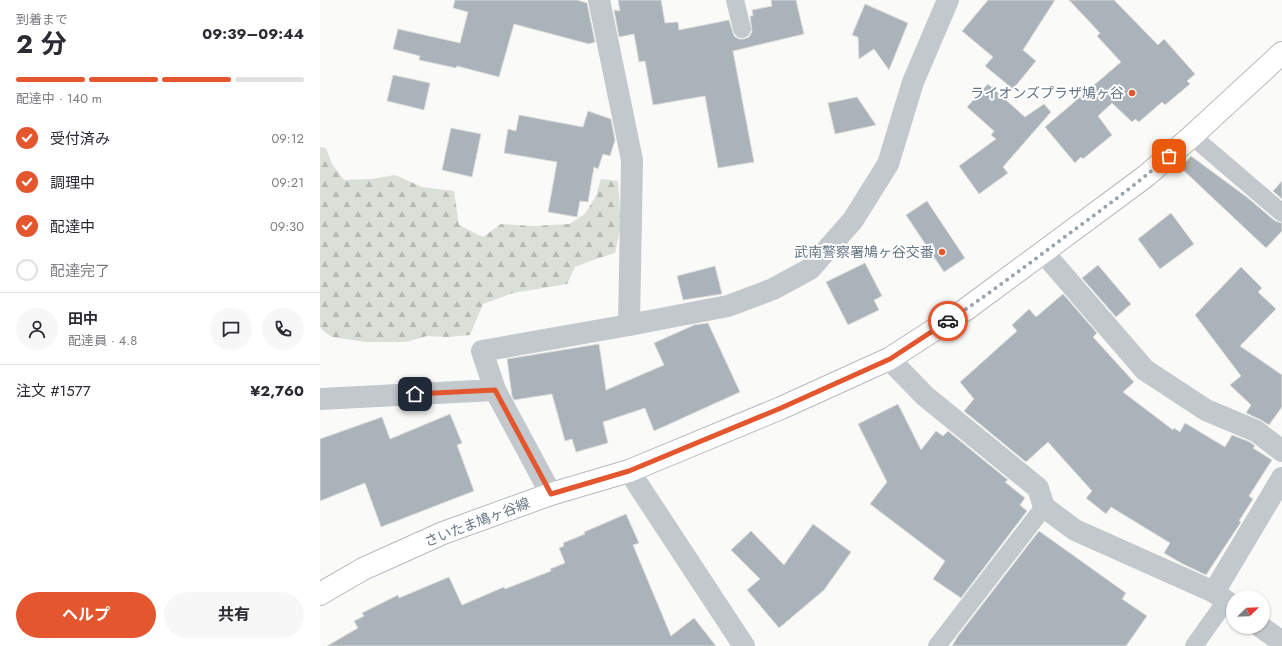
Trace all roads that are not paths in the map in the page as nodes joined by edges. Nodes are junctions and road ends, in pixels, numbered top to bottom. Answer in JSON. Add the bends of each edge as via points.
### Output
{"nodes":[{"id":1,"x":599,"y":0,"type":"edge"},
{"id":2,"x":735,"y":0,"type":"edge"},
{"id":3,"x":948,"y":0,"type":"edge"},
{"id":4,"x":742,"y":29,"type":"dead end"},
{"id":5,"x":1282,"y":53,"type":"edge"},
{"id":6,"x":1192,"y":136,"type":"junction"},
{"id":7,"x":1282,"y":213,"type":"edge"},
{"id":8,"x":1044,"y":252,"type":"junction"},
{"id":9,"x":629,"y":325,"type":"junction"},
{"id":10,"x":890,"y":359,"type":"junction"},
{"id":11,"x":495,"y":390,"type":"junction"},
{"id":12,"x":320,"y":399,"type":"edge"},
{"id":13,"x":1282,"y":451,"type":"edge"},
{"id":14,"x":629,"y":471,"type":"junction"},
{"id":15,"x":1282,"y":478,"type":"edge"},
{"id":16,"x":551,"y":494,"type":"junction"},
{"id":17,"x":1044,"y":506,"type":"junction"},
{"id":18,"x":320,"y":594,"type":"edge"},
{"id":19,"x":1224,"y":600,"type":"edge"},
{"id":20,"x":1270,"y":633,"type":"edge"},
{"id":21,"x":1282,"y":642,"type":"edge"},
{"id":22,"x":744,"y":646,"type":"edge"},
{"id":23,"x":937,"y":646,"type":"edge"},
{"id":24,"x":1194,"y":646,"type":"edge"}],
"edges":[{"from":1,"to":9,"type":"street","via":[[632,160]]},
{"from":2,"to":4,"type":"lane"},
{"from":3,"to":9,"type":"street","via":[[913,82],[888,164],[853,220],[810,270],[773,289],[728,306]]},
{"from":5,"to":6,"type":"main road","name":"さいたま鳩ヶ谷線"},
{"from":6,"to":7,"type":"lane"},
{"from":6,"to":8,"type":"main road","name":"さいたま鳩ヶ谷線","via":[[1146,176]]},
{"from":8,"to":10,"type":"main road","name":"さいたま鳩ヶ谷線","via":[[965,310]]},
{"from":8,"to":13,"type":"street","via":[[1145,370],[1206,410],[1256,431]]},
{"from":9,"to":11,"type":"street","via":[[482,351]]},
{"from":10,"to":14,"type":"main road","name":"さいたま鳩ヶ谷線","via":[[781,408]]},
{"from":10,"to":17,"type":"street","via":[[925,396],[1038,488]]},
{"from":11,"to":12,"type":"street"},
{"from":11,"to":16,"type":"street"},
{"from":14,"to":16,"type":"main road","name":"さいたま鳩ヶ谷線"},
{"from":14,"to":22,"type":"street"},
{"from":15,"to":19,"type":"street"},
{"from":16,"to":18,"type":"main road","name":"さいたま鳩ヶ谷線","via":[[443,533],[363,569]]},
{"from":17,"to":19,"type":"street","via":[[1075,530]]},
{"from":17,"to":23,"type":"lane"},
{"from":19,"to":24,"type":"lane"},
{"from":20,"to":21,"type":"street"}]}
